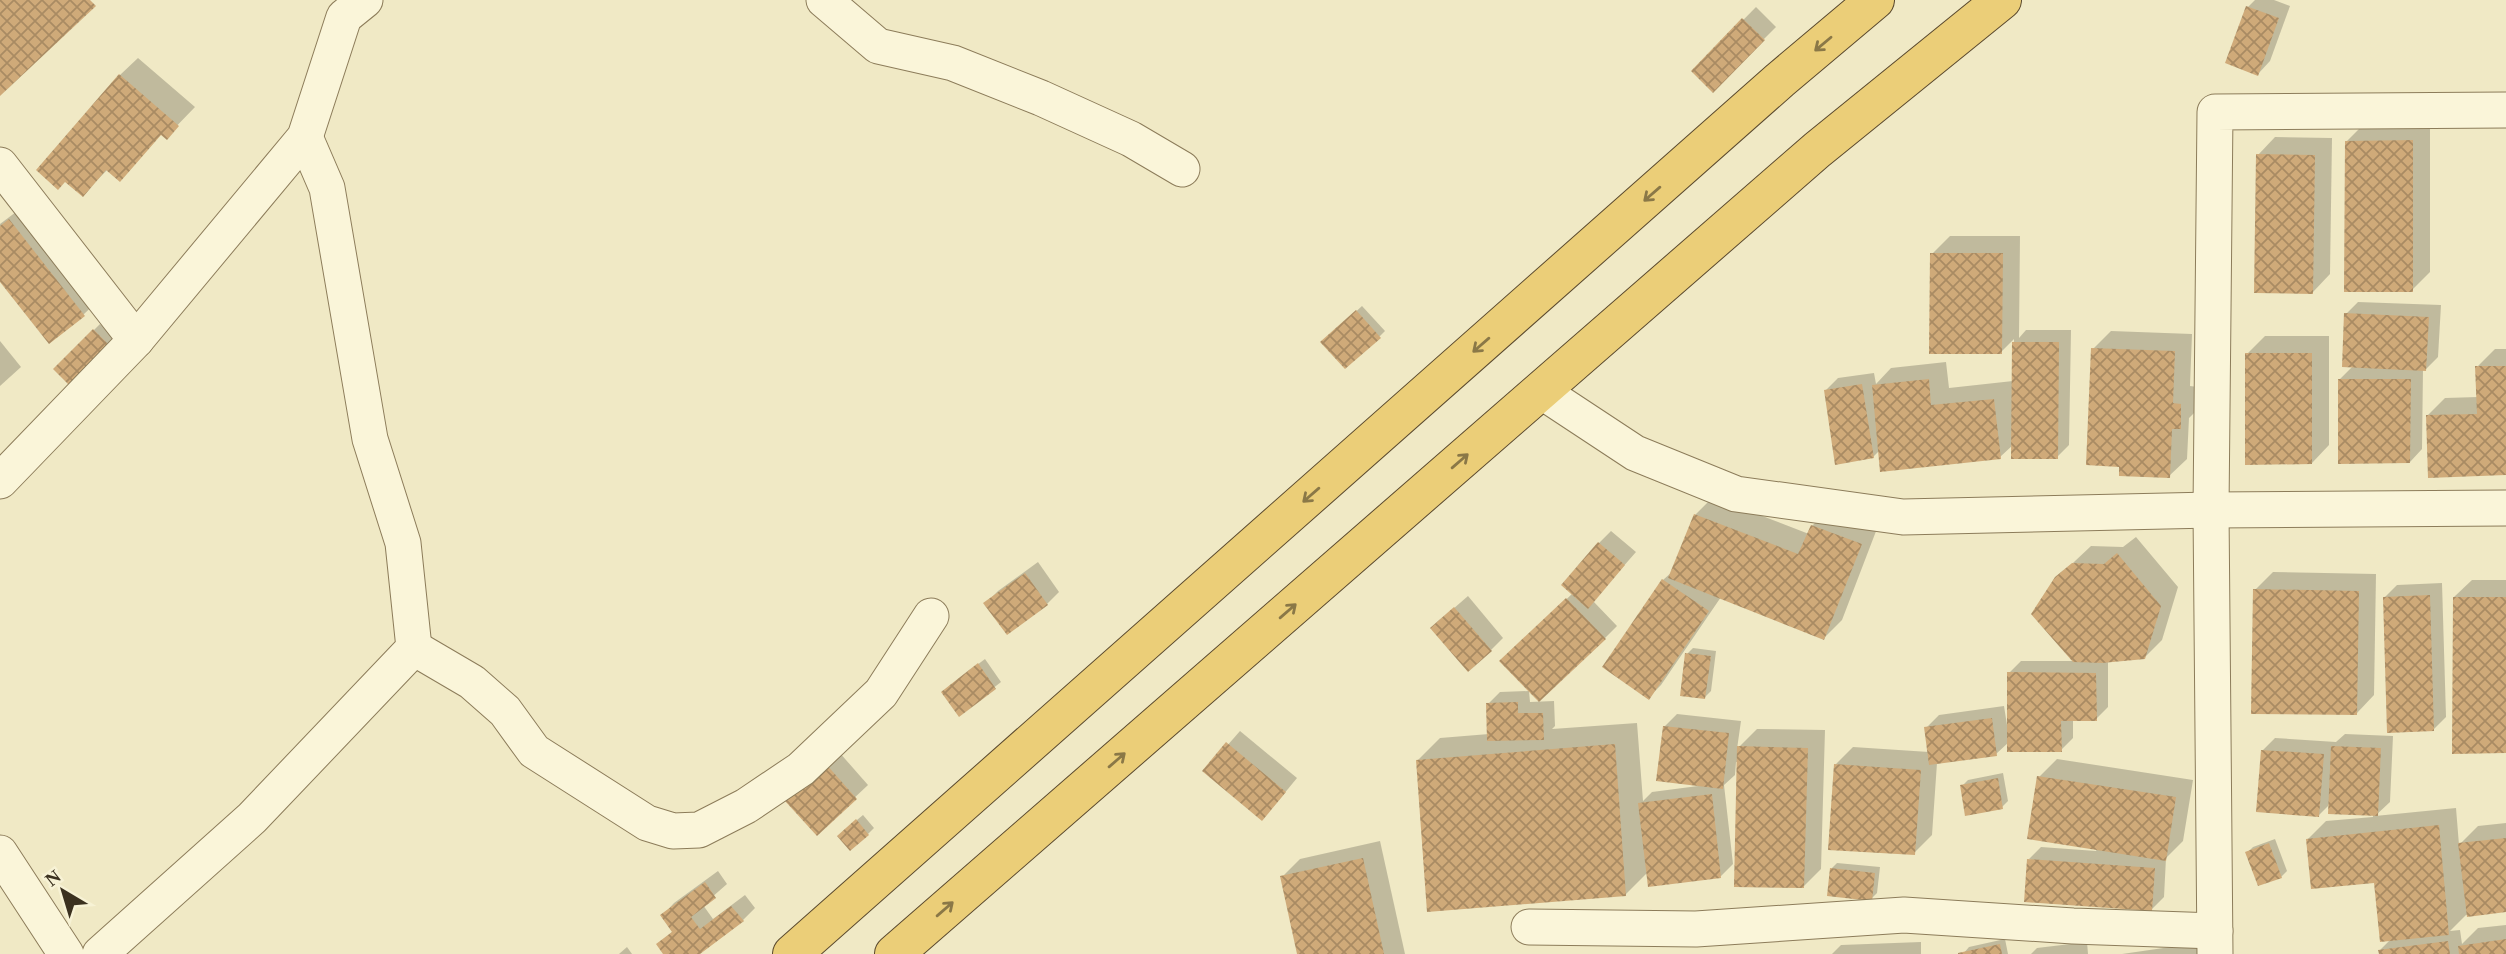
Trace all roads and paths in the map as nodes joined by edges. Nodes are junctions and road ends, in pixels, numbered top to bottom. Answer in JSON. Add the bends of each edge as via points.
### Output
{"nodes":[{"id":1,"x":824,"y":0,"type":"edge"},
{"id":2,"x":1875,"y":0,"type":"edge"},
{"id":3,"x":2002,"y":0,"type":"edge"},
{"id":4,"x":348,"y":6,"type":"edge"},
{"id":5,"x":2506,"y":110,"type":"edge"},
{"id":6,"x":305,"y":137,"type":"junction"},
{"id":7,"x":0,"y":165,"type":"edge"},
{"id":8,"x":1182,"y":169,"type":"dead end"},
{"id":9,"x":136,"y":340,"type":"junction"},
{"id":10,"x":1541,"y":391,"type":"junction"},
{"id":11,"x":0,"y":481,"type":"edge"},
{"id":12,"x":2506,"y":509,"type":"edge"},
{"id":13,"x":2211,"y":510,"type":"junction"},
{"id":14,"x":930,"y":615,"type":"dead end"},
{"id":15,"x":414,"y":649,"type":"junction"},
{"id":16,"x":0,"y":853,"type":"edge"},
{"id":17,"x":1529,"y":927,"type":"dead end"},
{"id":18,"x":2215,"y":943,"type":"edge"},
{"id":19,"x":66,"y":954,"type":"edge"},
{"id":20,"x":100,"y":954,"type":"edge"},
{"id":21,"x":792,"y":954,"type":"edge"},
{"id":22,"x":894,"y":954,"type":"edge"}],
"edges":[{"from":1,"to":8,"type":"street","via":[[878,46],[953,63],[1041,98],[1131,139]]},
{"from":2,"to":21,"type":"highway","one_way":true},
{"from":3,"to":10,"type":"highway","via":[[1817,150]]},
{"from":4,"to":6,"type":"street"},
{"from":5,"to":13,"type":"street","via":[[2215,112]]},
{"from":6,"to":9,"type":"street"},
{"from":6,"to":15,"type":"street","via":[[327,188],[370,439],[403,543]]},
{"from":7,"to":9,"type":"street"},
{"from":9,"to":11,"type":"street"},
{"from":10,"to":13,"type":"street","via":[[1635,453],[1737,494],[1903,517]]},
{"from":22,"to":10,"type":"highway","one_way":true},
{"from":12,"to":13,"type":"street"},
{"from":13,"to":18,"type":"street"},
{"from":14,"to":15,"type":"street","via":[[881,693],[801,769],[746,806],[699,830],[673,831],[647,822],[534,751],[505,711],[480,689]]},
{"from":15,"to":20,"type":"street","via":[[252,818]]},
{"from":16,"to":19,"type":"street"},
{"from":17,"to":18,"type":"street","via":[[1696,929],[1904,915],[2073,926]]}]}
